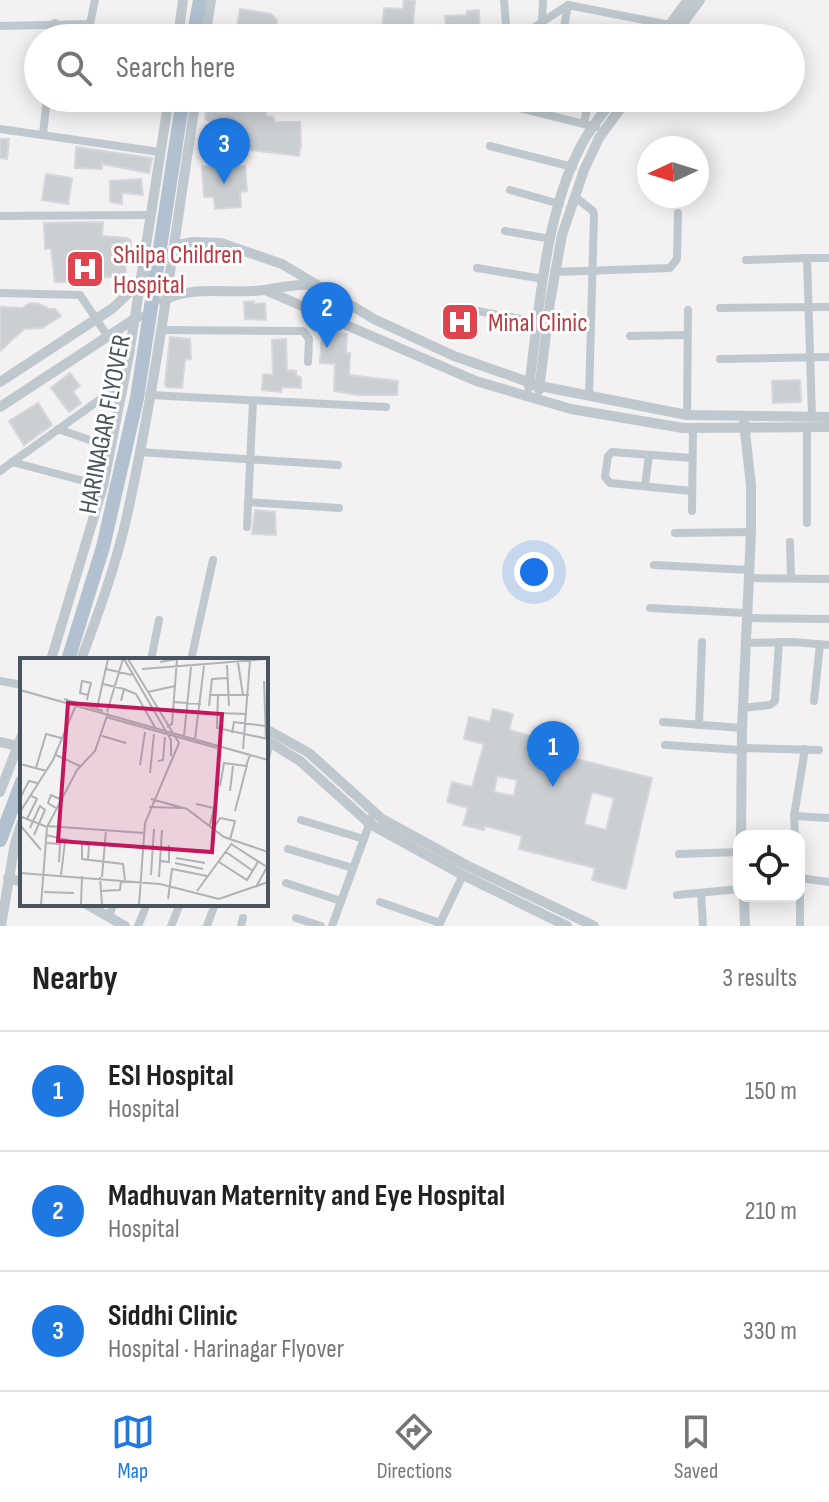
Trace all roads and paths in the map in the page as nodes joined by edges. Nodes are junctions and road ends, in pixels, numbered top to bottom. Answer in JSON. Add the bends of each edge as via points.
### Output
{"nodes":[{"id":1,"x":95,"y":0,"type":"edge"},
{"id":2,"x":183,"y":0,"type":"edge"},
{"id":3,"x":200,"y":0,"type":"edge"},
{"id":4,"x":211,"y":0,"type":"edge"},
{"id":5,"x":504,"y":0,"type":"edge"},
{"id":6,"x":543,"y":0,"type":"edge"},
{"id":7,"x":686,"y":0,"type":"edge"},
{"id":8,"x":700,"y":0,"type":"edge"},
{"id":9,"x":568,"y":5,"type":"junction"},
{"id":10,"x":542,"y":22,"type":"junction"},
{"id":11,"x":55,"y":23,"type":"joint"},
{"id":12,"x":37,"y":24,"type":"edge"},
{"id":13,"x":180,"y":24,"type":"edge"},
{"id":14,"x":196,"y":24,"type":"edge"},
{"id":15,"x":207,"y":24,"type":"edge"},
{"id":16,"x":506,"y":24,"type":"edge"},
{"id":17,"x":539,"y":24,"type":"edge"},
{"id":18,"x":565,"y":24,"type":"edge"},
{"id":19,"x":665,"y":24,"type":"edge"},
{"id":20,"x":671,"y":24,"type":"edge"},
{"id":21,"x":682,"y":24,"type":"edge"},
{"id":22,"x":24,"y":25,"type":"edge"},
{"id":23,"x":0,"y":26,"type":"edge"},
{"id":24,"x":45,"y":112,"type":"edge"},
{"id":25,"x":167,"y":112,"type":"edge"},
{"id":26,"x":181,"y":112,"type":"edge"},
{"id":27,"x":194,"y":112,"type":"edge"},
{"id":28,"x":539,"y":112,"type":"edge"},
{"id":29,"x":549,"y":112,"type":"edge"},
{"id":30,"x":591,"y":112,"type":"edge"},
{"id":31,"x":604,"y":112,"type":"edge"},
{"id":32,"x":611,"y":112,"type":"edge"},
{"id":33,"x":548,"y":115,"type":"junction"},
{"id":34,"x":593,"y":127,"type":"junction"},
{"id":35,"x":0,"y":129,"type":"edge"},
{"id":36,"x":43,"y":134,"type":"junction"},
{"id":37,"x":490,"y":146,"type":"dead end"},
{"id":38,"x":160,"y":152,"type":"junction"},
{"id":39,"x":573,"y":167,"type":"junction"},
{"id":40,"x":510,"y":190,"type":"dead end"},
{"id":41,"x":575,"y":197,"type":"junction"},
{"id":42,"x":560,"y":204,"type":"junction"},
{"id":43,"x":678,"y":213,"type":"dead end"},
{"id":44,"x":151,"y":215,"type":"junction"},
{"id":45,"x":0,"y":216,"type":"edge"},
{"id":46,"x":505,"y":231,"type":"dead end"},
{"id":47,"x":551,"y":239,"type":"junction"},
{"id":48,"x":173,"y":251,"type":"junction"},
{"id":49,"x":807,"y":258,"type":"junction"},
{"id":50,"x":829,"y":258,"type":"edge"},
{"id":51,"x":746,"y":260,"type":"dead end"},
{"id":52,"x":477,"y":268,"type":"dead end"},
{"id":53,"x":594,"y":271,"type":"junction"},
{"id":54,"x":554,"y":272,"type":"junction"},
{"id":55,"x":543,"y":279,"type":"junction"},
{"id":56,"x":141,"y":282,"type":"junction"},
{"id":57,"x":318,"y":286,"type":"junction"},
{"id":58,"x":265,"y":290,"type":"junction"},
{"id":59,"x":0,"y":293,"type":"edge"},
{"id":60,"x":166,"y":300,"type":"junction"},
{"id":61,"x":829,"y":307,"type":"edge"},
{"id":62,"x":461,"y":308,"type":"dead end"},
{"id":63,"x":720,"y":308,"type":"dead end"},
{"id":64,"x":808,"y":308,"type":"junction"},
{"id":65,"x":688,"y":310,"type":"dead end"},
{"id":66,"x":97,"y":318,"type":"junction"},
{"id":67,"x":135,"y":318,"type":"junction"},
{"id":68,"x":377,"y":321,"type":"junction"},
{"id":69,"x":537,"y":322,"type":"junction"},
{"id":70,"x":162,"y":330,"type":"junction"},
{"id":71,"x":371,"y":334,"type":"junction"},
{"id":72,"x":107,"y":335,"type":"junction"},
{"id":73,"x":687,"y":335,"type":"junction"},
{"id":74,"x":630,"y":336,"type":"dead end"},
{"id":75,"x":829,"y":357,"type":"edge"},
{"id":76,"x":810,"y":358,"type":"junction"},
{"id":77,"x":720,"y":359,"type":"dead end"},
{"id":78,"x":308,"y":362,"type":"dead end"},
{"id":79,"x":0,"y":382,"type":"edge"},
{"id":80,"x":123,"y":383,"type":"junction"},
{"id":81,"x":535,"y":384,"type":"junction"},
{"id":82,"x":149,"y":395,"type":"junction"},
{"id":83,"x":589,"y":396,"type":"junction"},
{"id":84,"x":532,"y":398,"type":"junction"},
{"id":85,"x":253,"y":401,"type":"junction"},
{"id":86,"x":0,"y":407,"type":"edge"},
{"id":87,"x":386,"y":407,"type":"dead end"},
{"id":88,"x":687,"y":415,"type":"junction"},
{"id":89,"x":829,"y":417,"type":"edge"},
{"id":90,"x":744,"y":418,"type":"junction"},
{"id":91,"x":809,"y":422,"type":"junction"},
{"id":92,"x":829,"y":427,"type":"edge"},
{"id":93,"x":693,"y":428,"type":"junction"},
{"id":94,"x":58,"y":429,"type":"junction"},
{"id":95,"x":745,"y":430,"type":"junction"},
{"id":96,"x":110,"y":447,"type":"junction"},
{"id":97,"x":139,"y":452,"type":"junction"},
{"id":98,"x":649,"y":455,"type":"junction"},
{"id":99,"x":692,"y":458,"type":"junction"},
{"id":100,"x":250,"y":461,"type":"junction"},
{"id":101,"x":12,"y":462,"type":"junction"},
{"id":102,"x":338,"y":465,"type":"dead end"},
{"id":103,"x":0,"y":471,"type":"edge"},
{"id":104,"x":103,"y":486,"type":"junction"},
{"id":105,"x":645,"y":486,"type":"junction"},
{"id":106,"x":692,"y":491,"type":"junction"},
{"id":107,"x":248,"y":502,"type":"junction"},
{"id":108,"x":339,"y":508,"type":"dead end"},
{"id":109,"x":692,"y":511,"type":"dead end"},
{"id":110,"x":807,"y":523,"type":"dead end"},
{"id":111,"x":247,"y":527,"type":"dead end"},
{"id":112,"x":751,"y":532,"type":"junction"},
{"id":113,"x":675,"y":533,"type":"dead end"},
{"id":114,"x":790,"y":542,"type":"dead end"},
{"id":115,"x":213,"y":560,"type":"dead end"},
{"id":116,"x":654,"y":565,"type":"dead end"},
{"id":117,"x":749,"y":574,"type":"junction"},
{"id":118,"x":791,"y":578,"type":"junction"},
{"id":119,"x":829,"y":579,"type":"edge"},
{"id":120,"x":650,"y":608,"type":"dead end"},
{"id":121,"x":746,"y":616,"type":"junction"},
{"id":122,"x":829,"y":619,"type":"edge"},
{"id":123,"x":159,"y":620,"type":"dead end"},
{"id":124,"x":702,"y":642,"type":"dead end"},
{"id":125,"x":779,"y":642,"type":"junction"},
{"id":126,"x":745,"y":643,"type":"junction"},
{"id":127,"x":825,"y":644,"type":"edge"},
{"id":128,"x":52,"y":658,"type":"edge"},
{"id":129,"x":69,"y":658,"type":"edge"},
{"id":130,"x":82,"y":658,"type":"edge"},
{"id":131,"x":151,"y":658,"type":"edge"},
{"id":132,"x":191,"y":658,"type":"edge"},
{"id":133,"x":0,"y":681,"type":"edge"},
{"id":134,"x":20,"y":685,"type":"edge"},
{"id":135,"x":814,"y":701,"type":"dead end"},
{"id":136,"x":742,"y":708,"type":"junction"},
{"id":137,"x":663,"y":722,"type":"dead end"},
{"id":138,"x":699,"y":725,"type":"junction"},
{"id":139,"x":742,"y":728,"type":"junction"},
{"id":140,"x":268,"y":730,"type":"edge"},
{"id":141,"x":20,"y":741,"type":"edge"},
{"id":142,"x":268,"y":741,"type":"edge"},
{"id":143,"x":0,"y":742,"type":"edge"},
{"id":144,"x":665,"y":745,"type":"dead end"},
{"id":145,"x":741,"y":749,"type":"junction"},
{"id":146,"x":805,"y":749,"type":"junction"},
{"id":147,"x":819,"y":750,"type":"dead end"},
{"id":148,"x":20,"y":787,"type":"edge"},
{"id":149,"x":0,"y":792,"type":"edge"},
{"id":150,"x":794,"y":816,"type":"junction"},
{"id":151,"x":829,"y":818,"type":"edge"},
{"id":152,"x":371,"y":819,"type":"junction"},
{"id":153,"x":301,"y":820,"type":"dead end"},
{"id":154,"x":20,"y":828,"type":"edge"},
{"id":155,"x":741,"y":830,"type":"edge"},
{"id":156,"x":795,"y":830,"type":"edge"},
{"id":157,"x":364,"y":839,"type":"junction"},
{"id":158,"x":0,"y":840,"type":"edge"},
{"id":159,"x":288,"y":849,"type":"dead end"},
{"id":160,"x":733,"y":852,"type":"edge"},
{"id":161,"x":679,"y":854,"type":"dead end"},
{"id":162,"x":353,"y":868,"type":"junction"},
{"id":163,"x":463,"y":875,"type":"junction"},
{"id":164,"x":8,"y":878,"type":"junction"},
{"id":165,"x":805,"y":879,"type":"edge"},
{"id":166,"x":20,"y":881,"type":"edge"},
{"id":167,"x":829,"y":882,"type":"edge"},
{"id":168,"x":286,"y":883,"type":"dead end"},
{"id":169,"x":733,"y":890,"type":"edge"},
{"id":170,"x":701,"y":893,"type":"junction"},
{"id":171,"x":677,"y":895,"type":"dead end"},
{"id":172,"x":341,"y":901,"type":"junction"},
{"id":173,"x":380,"y":902,"type":"dead end"},
{"id":174,"x":744,"y":902,"type":"edge"},
{"id":175,"x":800,"y":902,"type":"edge"},
{"id":176,"x":90,"y":906,"type":"edge"},
{"id":177,"x":112,"y":906,"type":"edge"},
{"id":178,"x":146,"y":906,"type":"edge"},
{"id":179,"x":179,"y":906,"type":"edge"},
{"id":180,"x":214,"y":906,"type":"edge"},
{"id":181,"x":109,"y":917,"type":"junction"},
{"id":182,"x":296,"y":918,"type":"dead end"},
{"id":183,"x":440,"y":924,"type":"edge"},
{"id":184,"x":1,"y":926,"type":"edge"},
{"id":185,"x":125,"y":926,"type":"edge"},
{"id":186,"x":138,"y":926,"type":"edge"},
{"id":187,"x":171,"y":926,"type":"edge"},
{"id":188,"x":207,"y":926,"type":"edge"},
{"id":189,"x":321,"y":926,"type":"edge"},
{"id":190,"x":332,"y":926,"type":"edge"},
{"id":191,"x":567,"y":926,"type":"edge"},
{"id":192,"x":594,"y":926,"type":"edge"},
{"id":193,"x":703,"y":926,"type":"edge"},
{"id":194,"x":745,"y":926,"type":"edge"},
{"id":195,"x":800,"y":926,"type":"edge"}],
"edges":[{"from":1,"to":11,"type":"street","via":[[90,24]]},
{"from":2,"to":13,"type":"street"},
{"from":3,"to":14,"type":"main road"},
{"from":4,"to":15,"type":"street"},
{"from":5,"to":16,"type":"street"},
{"from":6,"to":10,"type":"street"},
{"from":7,"to":20,"type":"street"},
{"from":8,"to":21,"type":"street"},
{"from":9,"to":10,"type":"street"},
{"from":9,"to":18,"type":"street"},
{"from":9,"to":19,"type":"street"},
{"from":10,"to":17,"type":"street"},
{"from":11,"to":12,"type":"street"},
{"from":22,"to":23,"type":"street"},
{"from":24,"to":36,"type":"street"},
{"from":25,"to":38,"type":"street"},
{"from":26,"to":129,"type":"main road","name":"HARINAGAR FLYOVER","via":[[137,398],[103,547]]},
{"from":27,"to":48,"type":"street"},
{"from":28,"to":33,"type":"street"},
{"from":29,"to":33,"type":"street"},
{"from":30,"to":34,"type":"street"},
{"from":31,"to":34,"type":"street"},
{"from":32,"to":34,"type":"street"},
{"from":33,"to":34,"type":"street"},
{"from":34,"to":39,"type":"street"},
{"from":34,"to":41,"type":"street"},
{"from":35,"to":36,"type":"street"},
{"from":36,"to":38,"type":"street"},
{"from":37,"to":39,"type":"street"},
{"from":38,"to":44,"type":"street"},
{"from":39,"to":42,"type":"street"},
{"from":40,"to":42,"type":"street"},
{"from":41,"to":53,"type":"street","via":[[594,213]]},
{"from":41,"to":54,"type":"street"},
{"from":42,"to":47,"type":"street"},
{"from":43,"to":53,"type":"street","via":[[674,266]]},
{"from":44,"to":45,"type":"street"},
{"from":44,"to":56,"type":"street"},
{"from":46,"to":47,"type":"street"},
{"from":47,"to":55,"type":"street"},
{"from":48,"to":56,"type":"street"},
{"from":48,"to":57,"type":"street","via":[[193,242],[221,243],[282,264]]},
{"from":48,"to":60,"type":"street"},
{"from":49,"to":50,"type":"street"},
{"from":49,"to":51,"type":"street"},
{"from":49,"to":64,"type":"street"},
{"from":52,"to":55,"type":"street"},
{"from":53,"to":54,"type":"street"},
{"from":53,"to":83,"type":"street"},
{"from":54,"to":81,"type":"street"},
{"from":55,"to":69,"type":"street"},
{"from":56,"to":66,"type":"street"},
{"from":56,"to":67,"type":"street"},
{"from":57,"to":58,"type":"street"},
{"from":57,"to":68,"type":"street"},
{"from":58,"to":60,"type":"street","via":[[176,294]]},
{"from":58,"to":71,"type":"street"},
{"from":59,"to":66,"type":"street","via":[[80,295]]},
{"from":60,"to":67,"type":"street"},
{"from":60,"to":70,"type":"street"},
{"from":61,"to":64,"type":"street"},
{"from":62,"to":69,"type":"street"},
{"from":63,"to":64,"type":"street"},
{"from":64,"to":76,"type":"street"},
{"from":65,"to":73,"type":"street"},
{"from":66,"to":72,"type":"street"},
{"from":66,"to":79,"type":"street"},
{"from":67,"to":72,"type":"street"},
{"from":67,"to":80,"type":"street"},
{"from":68,"to":71,"type":"street"},
{"from":68,"to":81,"type":"street"},
{"from":69,"to":81,"type":"street"},
{"from":70,"to":78,"type":"street","via":[[303,331],[309,339]]},
{"from":70,"to":82,"type":"street"},
{"from":71,"to":84,"type":"street","via":[[476,381]]},
{"from":72,"to":86,"type":"street"},
{"from":73,"to":74,"type":"street"},
{"from":73,"to":88,"type":"street"},
{"from":75,"to":76,"type":"street"},
{"from":76,"to":77,"type":"street"},
{"from":76,"to":91,"type":"street"},
{"from":80,"to":94,"type":"street"},
{"from":80,"to":96,"type":"street"},
{"from":81,"to":83,"type":"street"},
{"from":81,"to":84,"type":"street"},
{"from":82,"to":85,"type":"street"},
{"from":82,"to":97,"type":"street"},
{"from":83,"to":88,"type":"street"},
{"from":84,"to":93,"type":"street"},
{"from":85,"to":87,"type":"street"},
{"from":85,"to":100,"type":"street"},
{"from":88,"to":90,"type":"street"},
{"from":89,"to":91,"type":"street"},
{"from":90,"to":91,"type":"street"},
{"from":90,"to":95,"type":"street"},
{"from":91,"to":92,"type":"street"},
{"from":91,"to":95,"type":"street"},
{"from":91,"to":110,"type":"street"},
{"from":93,"to":95,"type":"street"},
{"from":93,"to":99,"type":"street"},
{"from":94,"to":96,"type":"street"},
{"from":94,"to":101,"type":"street"},
{"from":95,"to":112,"type":"street"},
{"from":96,"to":104,"type":"street"},
{"from":97,"to":100,"type":"street"},
{"from":97,"to":130,"type":"street","via":[[126,522]]},
{"from":98,"to":99,"type":"street"},
{"from":98,"to":105,"type":"street"},
{"from":98,"to":105,"type":"street","via":[[612,452],[607,459],[607,481]]},
{"from":99,"to":106,"type":"street"},
{"from":100,"to":102,"type":"street"},
{"from":100,"to":107,"type":"street"},
{"from":101,"to":103,"type":"street"},
{"from":101,"to":104,"type":"street"},
{"from":104,"to":128,"type":"street"},
{"from":105,"to":106,"type":"street"},
{"from":106,"to":109,"type":"street"},
{"from":107,"to":108,"type":"street"},
{"from":107,"to":111,"type":"street"},
{"from":112,"to":113,"type":"street"},
{"from":112,"to":117,"type":"street"},
{"from":114,"to":118,"type":"street"},
{"from":115,"to":132,"type":"street"},
{"from":116,"to":117,"type":"street"},
{"from":117,"to":118,"type":"street"},
{"from":117,"to":121,"type":"street"},
{"from":118,"to":119,"type":"street"},
{"from":120,"to":121,"type":"street"},
{"from":121,"to":122,"type":"street"},
{"from":121,"to":126,"type":"street"},
{"from":123,"to":131,"type":"street"},
{"from":124,"to":138,"type":"street"},
{"from":125,"to":126,"type":"street"},
{"from":125,"to":127,"type":"street"},
{"from":125,"to":136,"type":"street","via":[[775,701]]},
{"from":126,"to":136,"type":"street"},
{"from":127,"to":135,"type":"street"},
{"from":133,"to":134,"type":"street"},
{"from":136,"to":139,"type":"street"},
{"from":137,"to":138,"type":"street"},
{"from":138,"to":139,"type":"street"},
{"from":139,"to":145,"type":"street"},
{"from":140,"to":152,"type":"street","via":[[309,753]]},
{"from":141,"to":143,"type":"street"},
{"from":141,"to":149,"type":"street"},
{"from":142,"to":152,"type":"street"},
{"from":144,"to":145,"type":"street"},
{"from":145,"to":146,"type":"street"},
{"from":145,"to":155,"type":"street"},
{"from":146,"to":147,"type":"street"},
{"from":146,"to":150,"type":"street"},
{"from":148,"to":158,"type":"main road"},
{"from":150,"to":151,"type":"street"},
{"from":150,"to":156,"type":"street"},
{"from":152,"to":157,"type":"street"},
{"from":152,"to":163,"type":"street"},
{"from":152,"to":192,"type":"street"},
{"from":153,"to":157,"type":"street"},
{"from":154,"to":164,"type":"street"},
{"from":157,"to":162,"type":"street"},
{"from":159,"to":162,"type":"street"},
{"from":160,"to":161,"type":"street"},
{"from":162,"to":172,"type":"street"},
{"from":163,"to":183,"type":"street"},
{"from":163,"to":191,"type":"street"},
{"from":164,"to":166,"type":"street"},
{"from":164,"to":184,"type":"street"},
{"from":165,"to":167,"type":"street"},
{"from":168,"to":172,"type":"street"},
{"from":169,"to":170,"type":"street"},
{"from":170,"to":171,"type":"street"},
{"from":170,"to":193,"type":"street"},
{"from":172,"to":190,"type":"street"},
{"from":173,"to":183,"type":"street"},
{"from":174,"to":194,"type":"street"},
{"from":175,"to":195,"type":"street"},
{"from":176,"to":181,"type":"street"},
{"from":177,"to":181,"type":"street"},
{"from":178,"to":186,"type":"street"},
{"from":179,"to":187,"type":"street"},
{"from":180,"to":188,"type":"street"},
{"from":181,"to":185,"type":"street"},
{"from":182,"to":189,"type":"street"}]}
